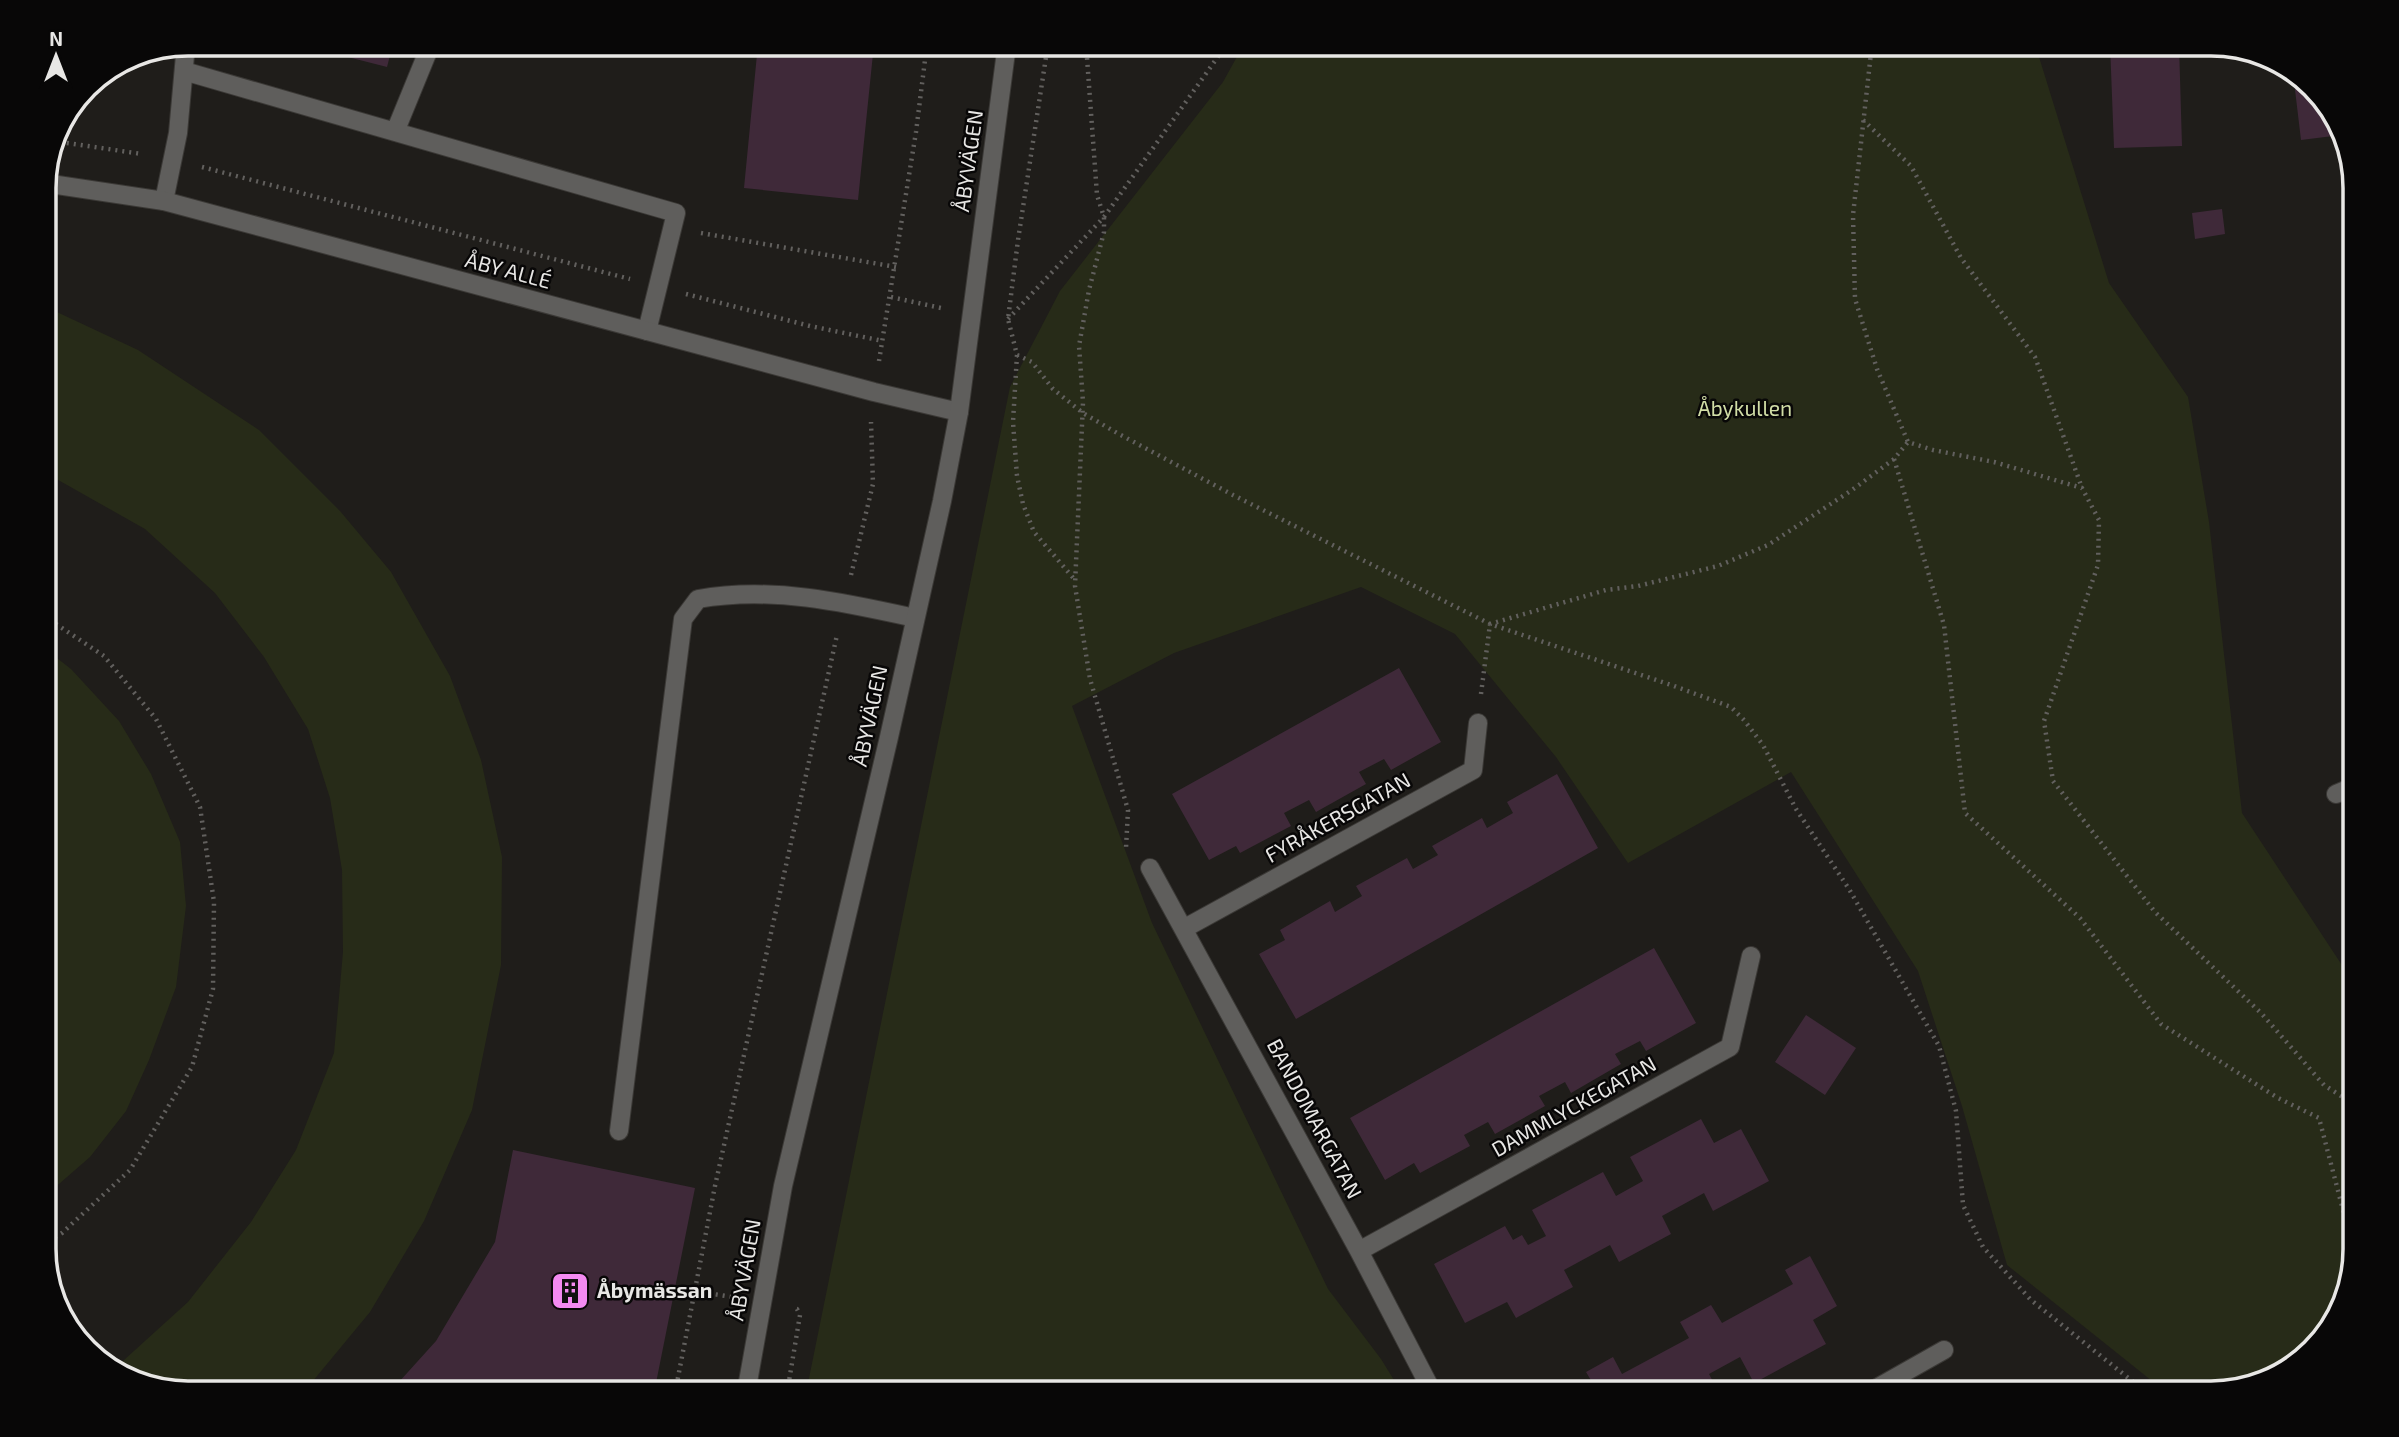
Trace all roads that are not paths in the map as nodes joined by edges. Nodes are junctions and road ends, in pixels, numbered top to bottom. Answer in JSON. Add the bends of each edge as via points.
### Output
{"nodes":[{"id":1,"x":185,"y":56,"type":"edge"},
{"id":2,"x":426,"y":56,"type":"edge"},
{"id":3,"x":1005,"y":56,"type":"edge"},
{"id":4,"x":184,"y":71,"type":"junction"},
{"id":5,"x":395,"y":132,"type":"junction"},
{"id":6,"x":56,"y":185,"type":"edge"},
{"id":7,"x":164,"y":201,"type":"junction"},
{"id":8,"x":647,"y":331,"type":"junction"},
{"id":9,"x":959,"y":412,"type":"junction"},
{"id":10,"x":915,"y":618,"type":"junction"},
{"id":11,"x":1478,"y":723,"type":"road end"},
{"id":12,"x":2343,"y":791,"type":"edge"},
{"id":13,"x":2336,"y":794,"type":"dead end"},
{"id":14,"x":1150,"y":867,"type":"dead end"},
{"id":15,"x":1185,"y":928,"type":"junction"},
{"id":16,"x":1751,"y":956,"type":"dead end"},
{"id":17,"x":619,"y":1131,"type":"dead end"},
{"id":18,"x":1359,"y":1251,"type":"junction"},
{"id":19,"x":1944,"y":1350,"type":"dead end"},
{"id":20,"x":748,"y":1381,"type":"edge"},
{"id":21,"x":1427,"y":1381,"type":"edge"},
{"id":22,"x":1889,"y":1381,"type":"edge"}],
"edges":[{"from":1,"to":4,"type":"street"},
{"from":2,"to":5,"type":"street"},
{"from":3,"to":9,"type":"street","name":"ÅBYVÄGEN"},
{"from":4,"to":5,"type":"street"},
{"from":4,"to":7,"type":"street","via":[[178,134]]},
{"from":5,"to":8,"type":"street","via":[[676,214]]},
{"from":6,"to":7,"type":"street","name":"ÅBY ALLÉ"},
{"from":7,"to":8,"type":"street","name":"ÅBY ALLÉ"},
{"from":8,"to":9,"type":"street","name":"ÅBY ALLÉ"},
{"from":9,"to":10,"type":"street","name":"ÅBYVÄGEN"},
{"from":10,"to":17,"type":"street","via":[[845,602],[765,593],[698,599],[682,620]]},
{"from":10,"to":20,"type":"street","name":"ÅBYVÄGEN","via":[[783,1186]]},
{"from":11,"to":15,"type":"street","name":"FYRÅKERSGATAN","via":[[1473,770]]},
{"from":12,"to":13,"type":"street"},
{"from":14,"to":15,"type":"street","name":"BANDOMARGATAN"},
{"from":15,"to":18,"type":"street","name":"BANDOMARGATAN"},
{"from":16,"to":18,"type":"street","name":"DAMMLYCKEGATAN","via":[[1730,1047]]},
{"from":18,"to":21,"type":"street","name":"BANDOMARGATAN"},
{"from":19,"to":22,"type":"street"}]}
